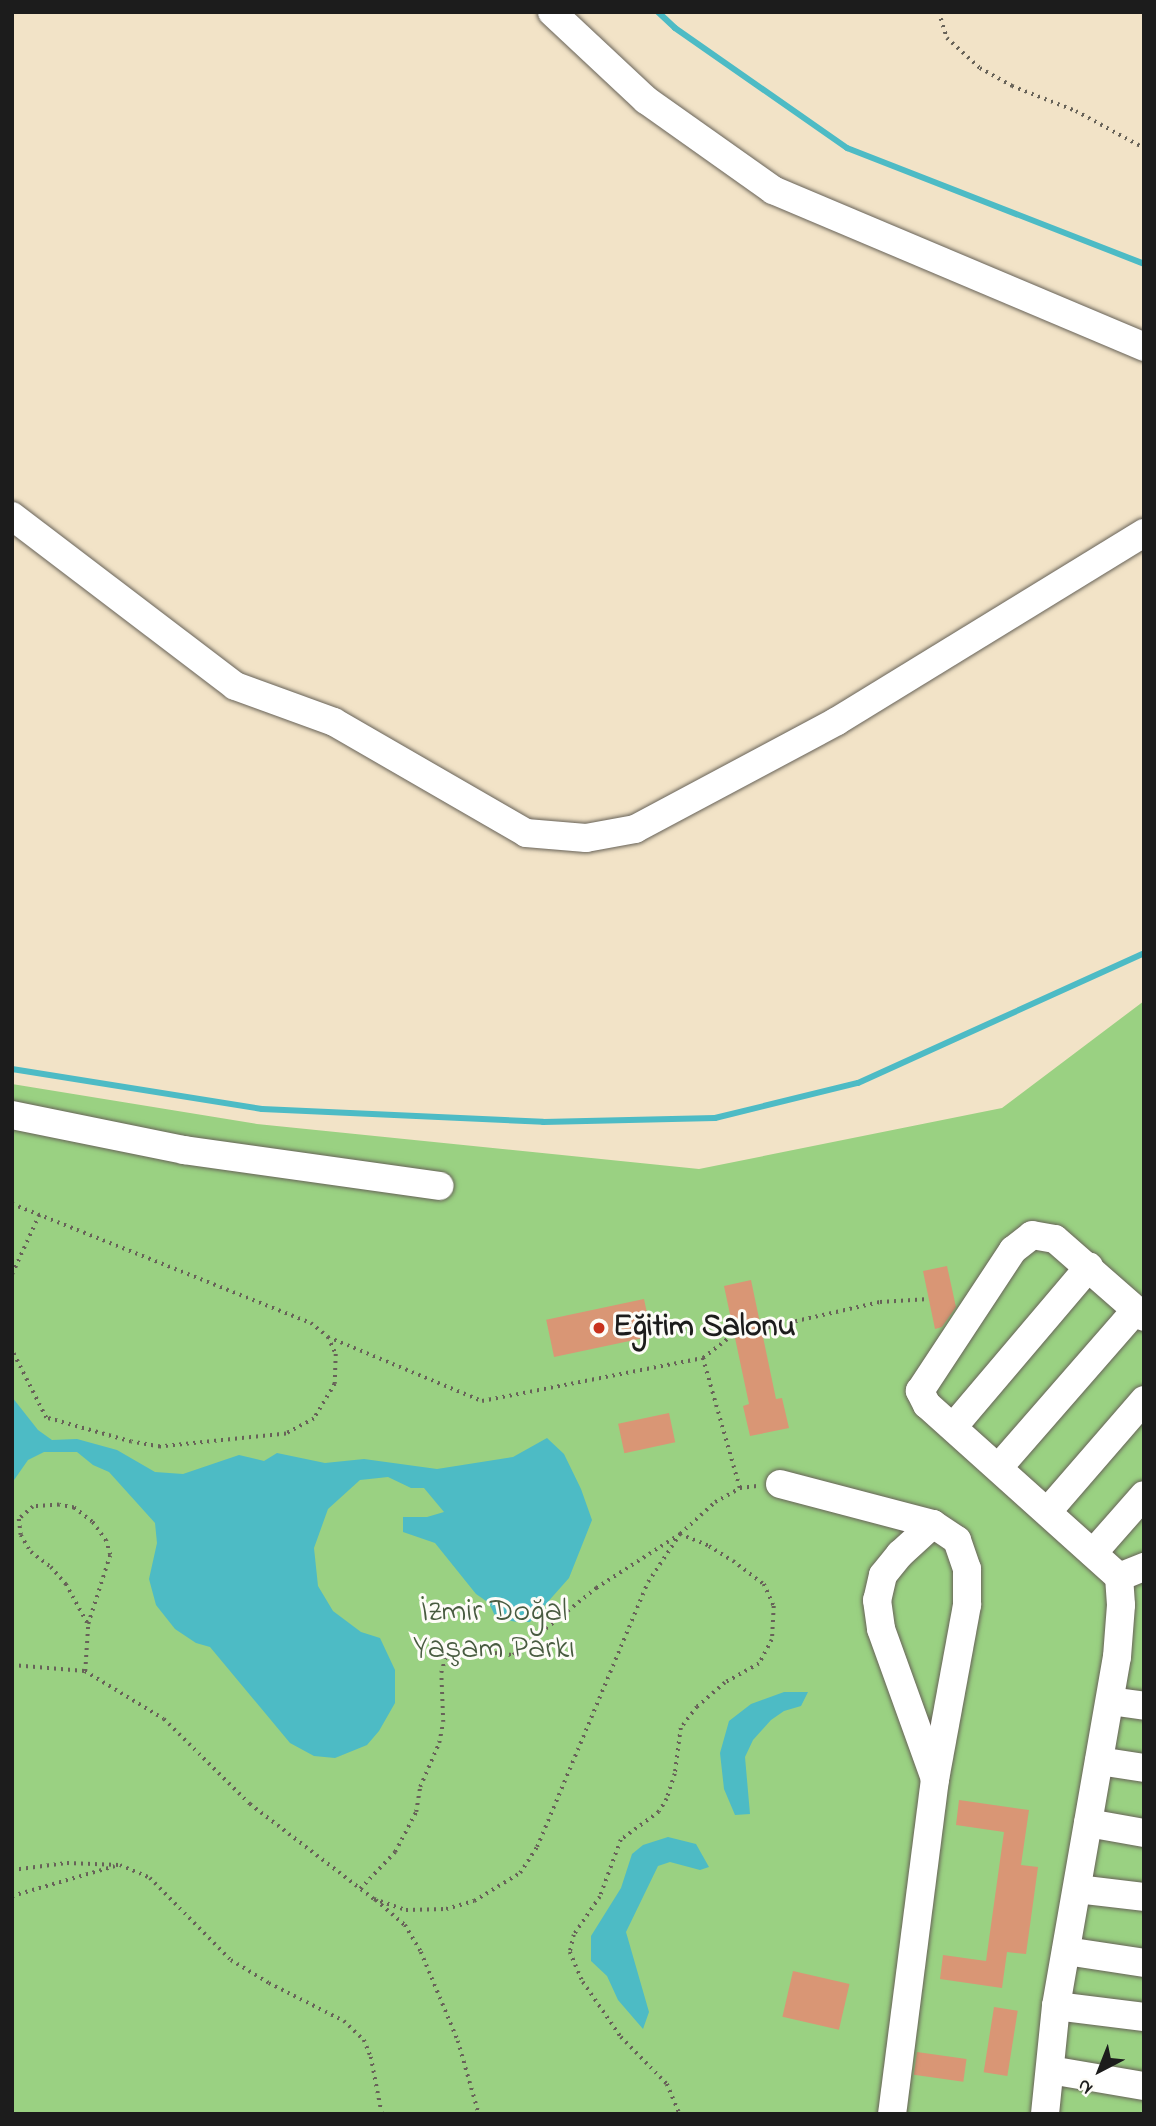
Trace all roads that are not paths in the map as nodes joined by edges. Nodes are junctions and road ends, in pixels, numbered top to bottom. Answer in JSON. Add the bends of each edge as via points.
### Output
{"nodes":[{"id":1,"x":552,"y":12,"type":"edge"},
{"id":2,"x":1144,"y":347,"type":"edge"},
{"id":3,"x":12,"y":516,"type":"edge"},
{"id":4,"x":1144,"y":533,"type":"edge"},
{"id":5,"x":12,"y":1115,"type":"edge"},
{"id":6,"x":439,"y":1186,"type":"dead end"},
{"id":7,"x":1089,"y":1267,"type":"junction"},
{"id":8,"x":1140,"y":1314,"type":"edge"},
{"id":9,"x":1144,"y":1400,"type":"edge"},
{"id":10,"x":954,"y":1426,"type":"junction"},
{"id":11,"x":999,"y":1467,"type":"junction"},
{"id":12,"x":780,"y":1484,"type":"road end"},
{"id":13,"x":1144,"y":1495,"type":"edge"},
{"id":14,"x":1048,"y":1511,"type":"junction"},
{"id":15,"x":933,"y":1524,"type":"junction"},
{"id":16,"x":1093,"y":1553,"type":"junction"},
{"id":17,"x":1135,"y":1576,"type":"edge"},
{"id":18,"x":1131,"y":1643,"type":"edge"},
{"id":19,"x":1110,"y":1701,"type":"junction"},
{"id":20,"x":1144,"y":1706,"type":"edge"},
{"id":21,"x":1099,"y":1762,"type":"junction"},
{"id":22,"x":1144,"y":1769,"type":"edge"},
{"id":23,"x":935,"y":1779,"type":"junction"},
{"id":24,"x":1088,"y":1823,"type":"junction"},
{"id":25,"x":1144,"y":1833,"type":"edge"},
{"id":26,"x":1077,"y":1889,"type":"junction"},
{"id":27,"x":1144,"y":1897,"type":"edge"},
{"id":28,"x":1066,"y":1951,"type":"junction"},
{"id":29,"x":1144,"y":1962,"type":"edge"},
{"id":30,"x":1056,"y":2006,"type":"junction"},
{"id":31,"x":1144,"y":2017,"type":"edge"},
{"id":32,"x":1050,"y":2070,"type":"junction"},
{"id":33,"x":1144,"y":2086,"type":"edge"},
{"id":34,"x":892,"y":2114,"type":"edge"},
{"id":35,"x":1045,"y":2114,"type":"edge"}],
"edges":[{"from":1,"to":2,"type":"street","via":[[646,100],[773,190]]},
{"from":3,"to":4,"type":"street","via":[[235,686],[334,722],[526,833],[586,838],[635,829],[838,721]]},
{"from":5,"to":6,"type":"street","via":[[184,1150]]},
{"from":7,"to":8,"type":"street"},
{"from":7,"to":10,"type":"street"},
{"from":7,"to":10,"type":"street","via":[[1055,1239],[1032,1235],[1013,1250],[920,1391],[927,1405]]},
{"from":8,"to":11,"type":"street"},
{"from":9,"to":14,"type":"street"},
{"from":10,"to":11,"type":"street"},
{"from":11,"to":14,"type":"street"},
{"from":12,"to":15,"type":"street"},
{"from":13,"to":16,"type":"street"},
{"from":14,"to":16,"type":"street"},
{"from":15,"to":23,"type":"street","via":[[957,1540],[967,1569],[967,1605]]},
{"from":15,"to":23,"type":"street","via":[[883,1575],[877,1600],[881,1629]]},
{"from":16,"to":17,"type":"street"},
{"from":17,"to":18,"type":"street","via":[[1121,1605]]},
{"from":18,"to":19,"type":"street"},
{"from":19,"to":20,"type":"street"},
{"from":19,"to":21,"type":"street"},
{"from":21,"to":22,"type":"street"},
{"from":21,"to":24,"type":"street"},
{"from":23,"to":34,"type":"street"},
{"from":24,"to":25,"type":"street"},
{"from":24,"to":26,"type":"street"},
{"from":26,"to":27,"type":"street"},
{"from":26,"to":28,"type":"street"},
{"from":28,"to":29,"type":"street"},
{"from":28,"to":30,"type":"street"},
{"from":30,"to":31,"type":"street"},
{"from":30,"to":32,"type":"street"},
{"from":32,"to":33,"type":"street"},
{"from":32,"to":35,"type":"street"}]}
